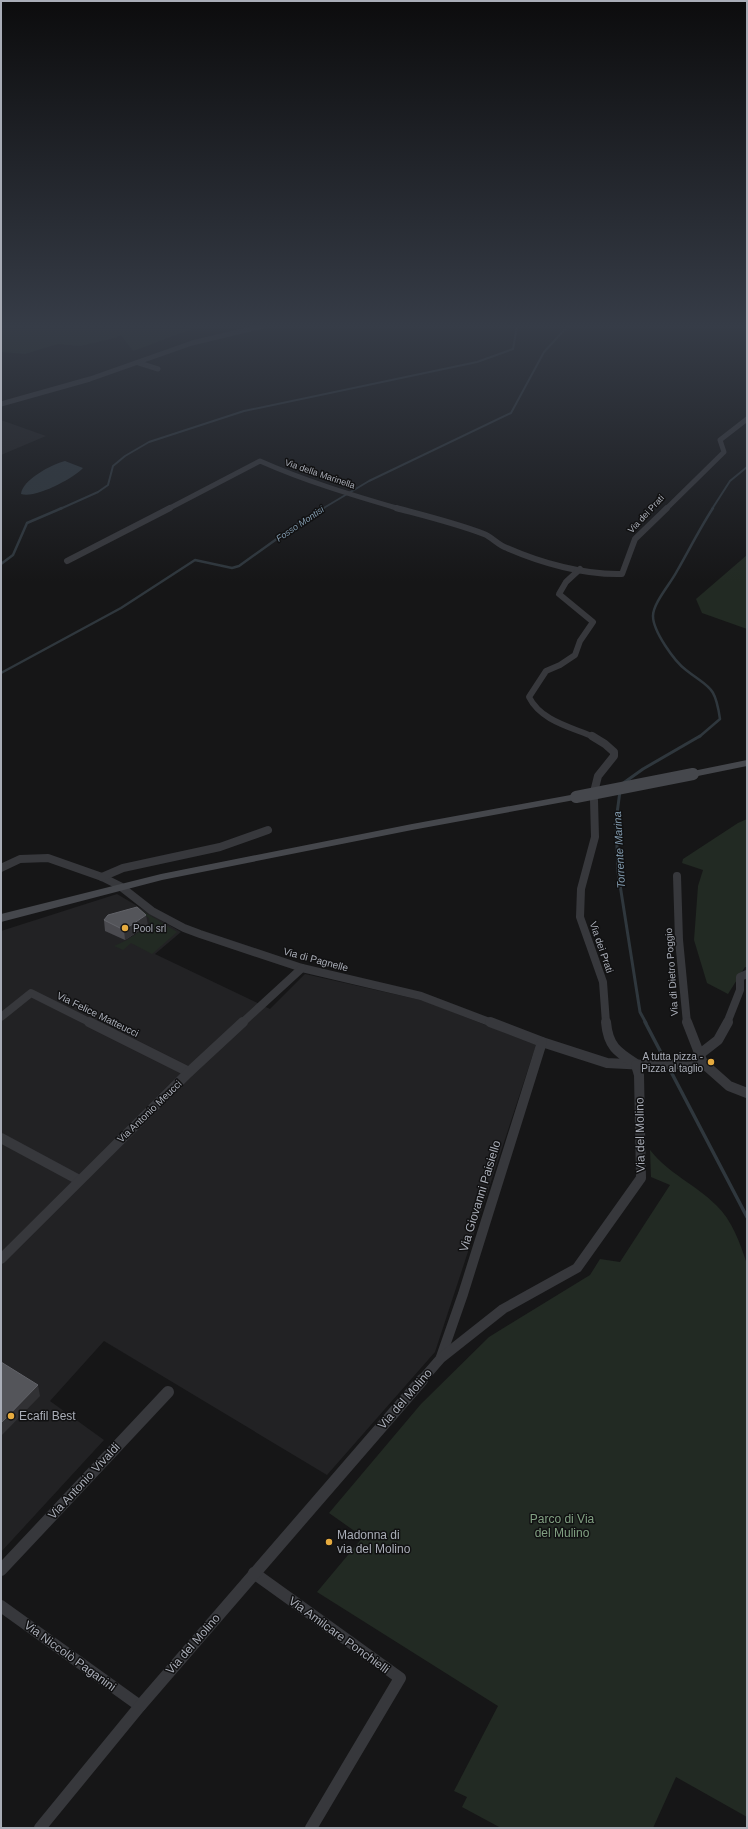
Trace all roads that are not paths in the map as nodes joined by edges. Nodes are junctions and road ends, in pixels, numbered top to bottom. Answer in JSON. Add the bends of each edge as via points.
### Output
{"nodes":[{"id":1,"x":747,"y":419,"type":"edge"},
{"id":2,"x":67,"y":561,"type":"dead end"},
{"id":3,"x":580,"y":569,"type":"junction"},
{"id":4,"x":747,"y":763,"type":"edge"},
{"id":5,"x":596,"y":788,"type":"dead end"},
{"id":6,"x":594,"y":800,"type":"dead end"},
{"id":7,"x":268,"y":830,"type":"dead end"},
{"id":8,"x":1,"y":868,"type":"edge"},
{"id":9,"x":677,"y":876,"type":"dead end"},
{"id":10,"x":102,"y":877,"type":"junction"},
{"id":11,"x":120,"y":886,"type":"junction"},
{"id":12,"x":1,"y":918,"type":"edge"},
{"id":13,"x":302,"y":968,"type":"junction"},
{"id":14,"x":747,"y":974,"type":"edge"},
{"id":15,"x":1,"y":1017,"type":"edge"},
{"id":16,"x":542,"y":1042,"type":"junction"},
{"id":17,"x":701,"y":1059,"type":"junction"},
{"id":18,"x":641,"y":1065,"type":"junction"},
{"id":19,"x":189,"y":1072,"type":"junction"},
{"id":20,"x":747,"y":1093,"type":"edge"},
{"id":21,"x":1,"y":1138,"type":"edge"},
{"id":22,"x":79,"y":1180,"type":"junction"},
{"id":23,"x":1,"y":1259,"type":"edge"},
{"id":24,"x":441,"y":1358,"type":"junction"},
{"id":25,"x":168,"y":1392,"type":"dead end"},
{"id":26,"x":1,"y":1570,"type":"edge"},
{"id":27,"x":254,"y":1573,"type":"junction"},
{"id":28,"x":1,"y":1606,"type":"edge"},
{"id":29,"x":140,"y":1706,"type":"junction"},
{"id":30,"x":40,"y":1828,"type":"edge"},
{"id":31,"x":311,"y":1828,"type":"edge"}],
"edges":[{"from":1,"to":3,"type":"street","name":"Via dei Prati","via":[[720,440],[724,452],[635,539],[622,574],[613,576]]},
{"from":2,"to":3,"type":"street","name":"Via della Marinella","via":[[260,461],[341,492],[469,528],[487,535],[498,545],[513,551]]},
{"from":3,"to":5,"type":"street","via":[[566,582],[559,594],[593,622],[580,641],[575,655],[546,671],[528,697],[530,704],[541,714],[600,739],[614,752],[614,756],[598,776]]},
{"from":4,"to":11,"type":"main road","bridge":true,"via":[[419,825]]},
{"from":6,"to":18,"type":"street","name":"Via dei Prati","via":[[595,838],[581,889],[580,917],[603,982],[607,1037],[618,1052]]},
{"from":7,"to":10,"type":"street","via":[[220,847],[123,868]]},
{"from":8,"to":10,"type":"street","name":"Via di Pagnelle","via":[[20,859],[48,858]]},
{"from":9,"to":17,"type":"street","name":"Via di Dietro Poggio","via":[[680,960],[687,1026]]},
{"from":10,"to":11,"type":"street","name":"Via di Pagnelle"},
{"from":11,"to":12,"type":"main road"},
{"from":11,"to":13,"type":"street","name":"Via di Pagnelle","via":[[152,911],[184,928]]},
{"from":13,"to":16,"type":"street","name":"Via di Pagnelle","via":[[421,996]]},
{"from":13,"to":19,"type":"street","name":"Via Antonio Meucci"},
{"from":14,"to":17,"type":"street","via":[[740,977],[740,990],[730,1018],[718,1040]]},
{"from":15,"to":19,"type":"street","name":"Via Felice Matteucci","via":[[31,993]]},
{"from":16,"to":18,"type":"street","name":"Via di Pagnelle","via":[[607,1063]]},
{"from":16,"to":24,"type":"street","name":"Via Giovanni Paisiello"},
{"from":17,"to":18,"type":"street","via":[[692,1063]]},
{"from":17,"to":20,"type":"street","via":[[729,1086]]},
{"from":18,"to":24,"type":"street","name":"Via del Molino","via":[[641,1178],[577,1268],[503,1309]]},
{"from":19,"to":22,"type":"street","name":"Via Antonio Meucci"},
{"from":21,"to":22,"type":"street"},
{"from":22,"to":23,"type":"street","name":"Via Antonio Meucci"},
{"from":24,"to":27,"type":"street","name":"Via del Molino"},
{"from":25,"to":26,"type":"street","name":"Via Antonio Vivaldi"},
{"from":27,"to":29,"type":"street","name":"Via del Molino"},
{"from":27,"to":31,"type":"street","name":"Via Amilcare Ponchielli","via":[[400,1678]]},
{"from":28,"to":29,"type":"street","name":"Via Niccolò Paganini"},
{"from":29,"to":30,"type":"street","name":"Via del Molino"}]}
